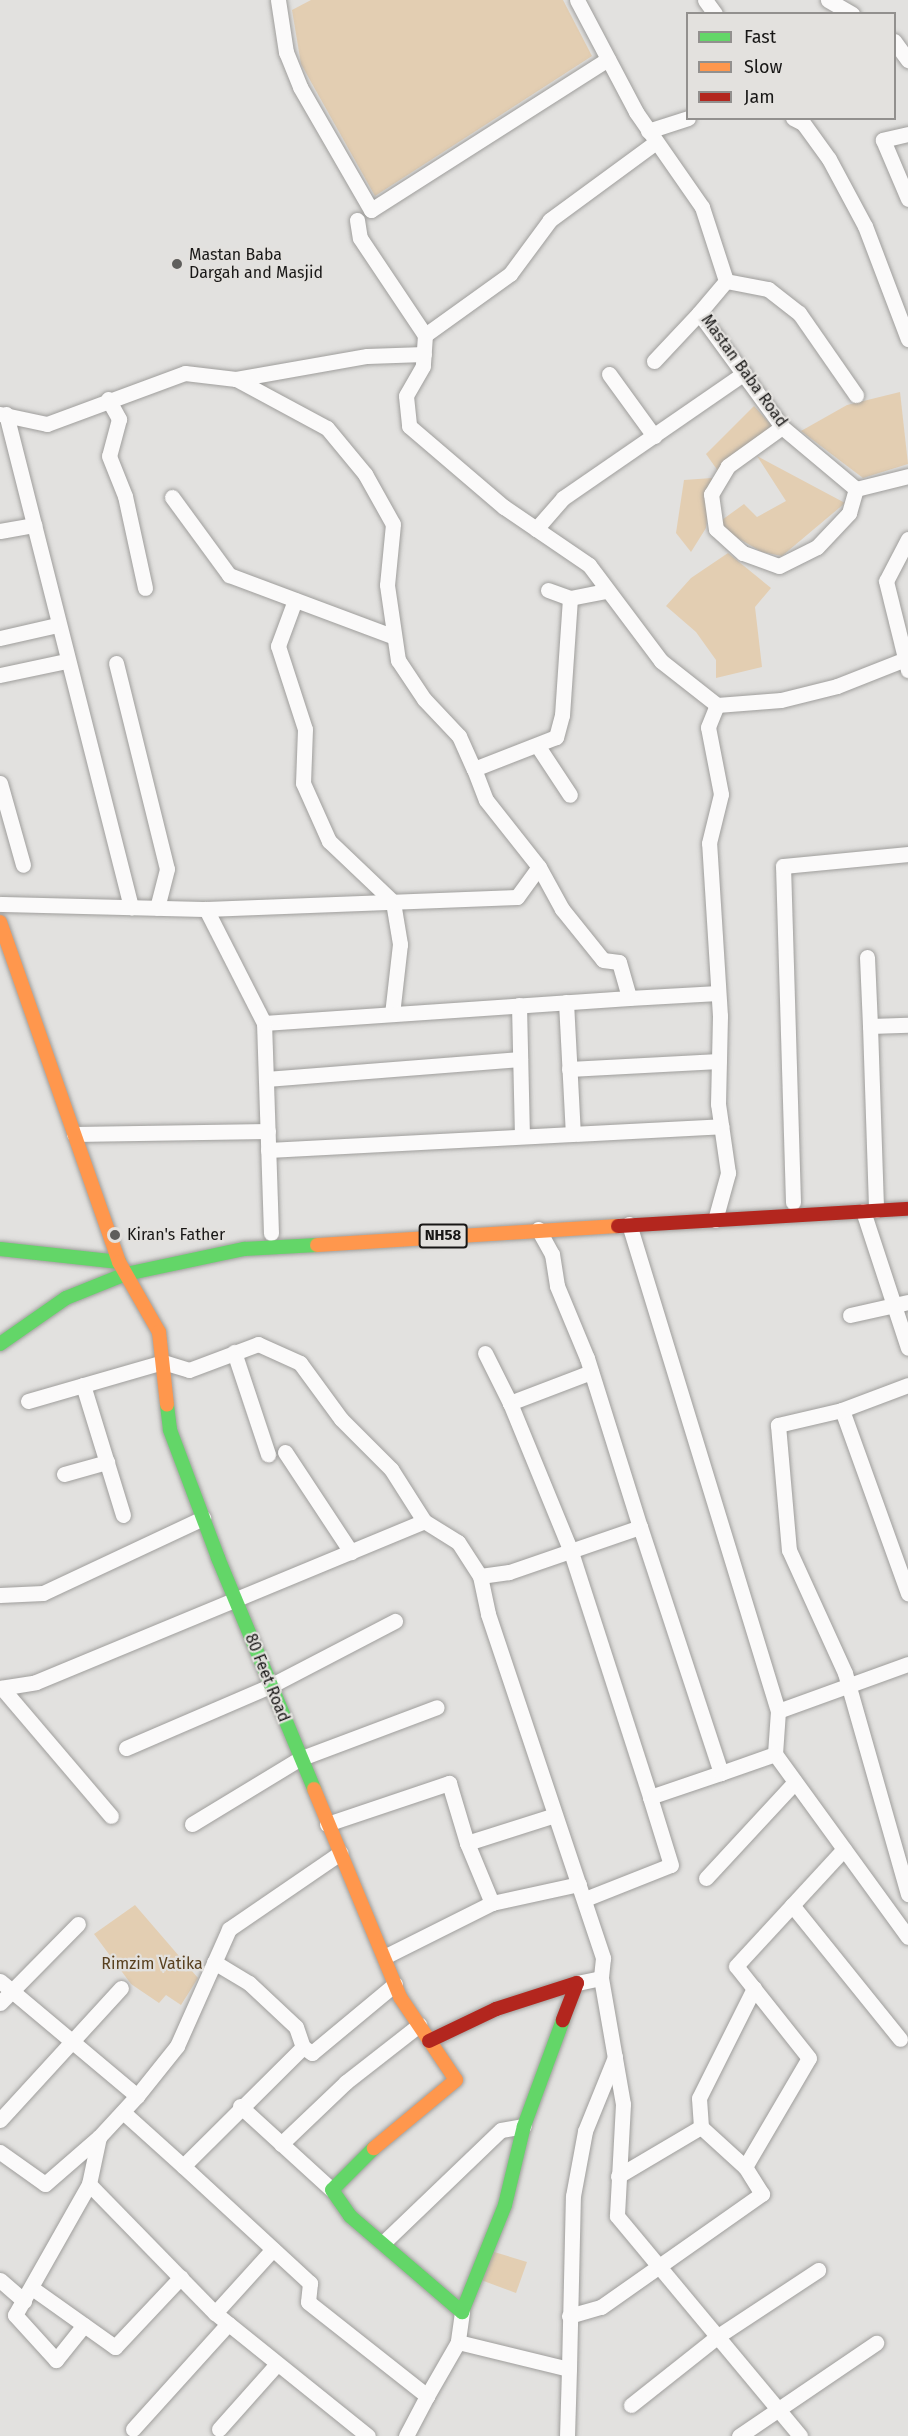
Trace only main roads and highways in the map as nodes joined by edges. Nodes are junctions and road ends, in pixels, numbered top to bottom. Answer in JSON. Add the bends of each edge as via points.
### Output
{"nodes":[{"id":1,"x":0,"y":922,"type":"edge"},
{"id":2,"x":908,"y":1195,"type":"edge"},
{"id":3,"x":872,"y":1206,"type":"junction"},
{"id":4,"x":908,"y":1209,"type":"edge"},
{"id":5,"x":715,"y":1213,"type":"junction"},
{"id":6,"x":177,"y":1246,"type":"dead end"},
{"id":7,"x":0,"y":1249,"type":"edge"},
{"id":8,"x":146,"y":1253,"type":"dead end"},
{"id":9,"x":123,"y":1268,"type":"junction"},
{"id":10,"x":0,"y":1327,"type":"edge"},
{"id":11,"x":0,"y":1344,"type":"edge"},
{"id":12,"x":429,"y":2040,"type":"junction"}],
"edges":[{"from":1,"to":9,"type":"main road","name":"80 Feet Road"},
{"from":2,"to":3,"type":"main road","number":"NH58"},
{"from":3,"to":4,"type":"main road","number":"NH58"},
{"from":3,"to":5,"type":"main road","number":"NH58"},
{"from":3,"to":5,"type":"main road","number":"NH58","via":[[793,1202]]},
{"from":5,"to":6,"type":"main road","number":"NH58","via":[[271,1233]]},
{"from":5,"to":9,"type":"main road","number":"NH58","via":[[629,1224],[244,1249]]},
{"from":7,"to":9,"type":"main road"},
{"from":8,"to":9,"type":"main road","number":"NH58"},
{"from":9,"to":10,"type":"main road","number":"NH58","via":[[59,1286]]},
{"from":9,"to":11,"type":"main road","number":"NH58","via":[[66,1298]]},
{"from":9,"to":12,"type":"main road","name":"80 Feet Road","via":[[159,1332],[170,1430],[235,1600],[395,1984]]},
{"from":12,"to":12,"type":"main road","name":"80 Feet Road","via":[[456,2080],[403,2119],[332,2190],[350,2216],[462,2312],[505,2205],[524,2126],[577,1983],[496,2008]]}]}
